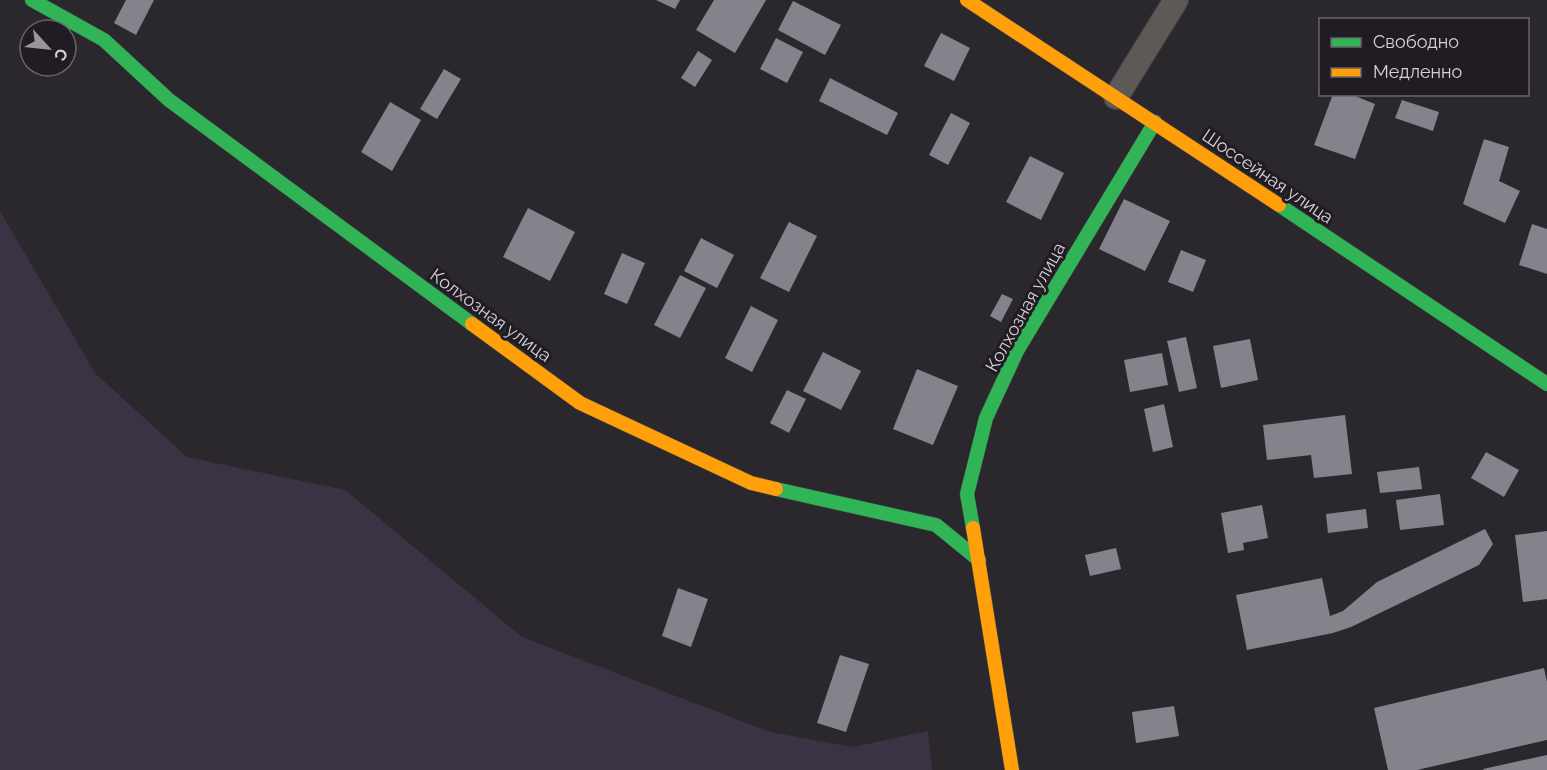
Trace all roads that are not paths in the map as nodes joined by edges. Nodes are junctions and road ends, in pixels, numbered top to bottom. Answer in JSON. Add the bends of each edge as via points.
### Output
{"nodes":[{"id":1,"x":32,"y":0,"type":"edge"},
{"id":2,"x":967,"y":0,"type":"edge"},
{"id":3,"x":1176,"y":0,"type":"edge"},
{"id":4,"x":1116,"y":97,"type":"junction"},
{"id":5,"x":1155,"y":122,"type":"junction"},
{"id":6,"x":1547,"y":384,"type":"edge"},
{"id":7,"x":967,"y":495,"type":"junction"},
{"id":8,"x":936,"y":525,"type":"junction"},
{"id":9,"x":979,"y":560,"type":"junction"},
{"id":10,"x":1012,"y":770,"type":"edge"}],
"edges":[{"from":1,"to":8,"type":"street","name":"Колхозная улица","via":[[105,40],[169,100],[580,403],[751,483]]},
{"from":2,"to":4,"type":"street","name":"Шоссейная улица"},
{"from":3,"to":4,"type":"street"},
{"from":4,"to":5,"type":"street","name":"Шоссейная улица"},
{"from":5,"to":6,"type":"street","name":"Шоссейная улица"},
{"from":5,"to":7,"type":"street","name":"Колхозная улица","via":[[1017,351],[986,418]]},
{"from":7,"to":8,"type":"street"},
{"from":7,"to":9,"type":"street","name":"Колхозная улица"},
{"from":8,"to":9,"type":"street","name":"Колхозная улица"},
{"from":9,"to":10,"type":"street","name":"Колхозная улица"}]}
